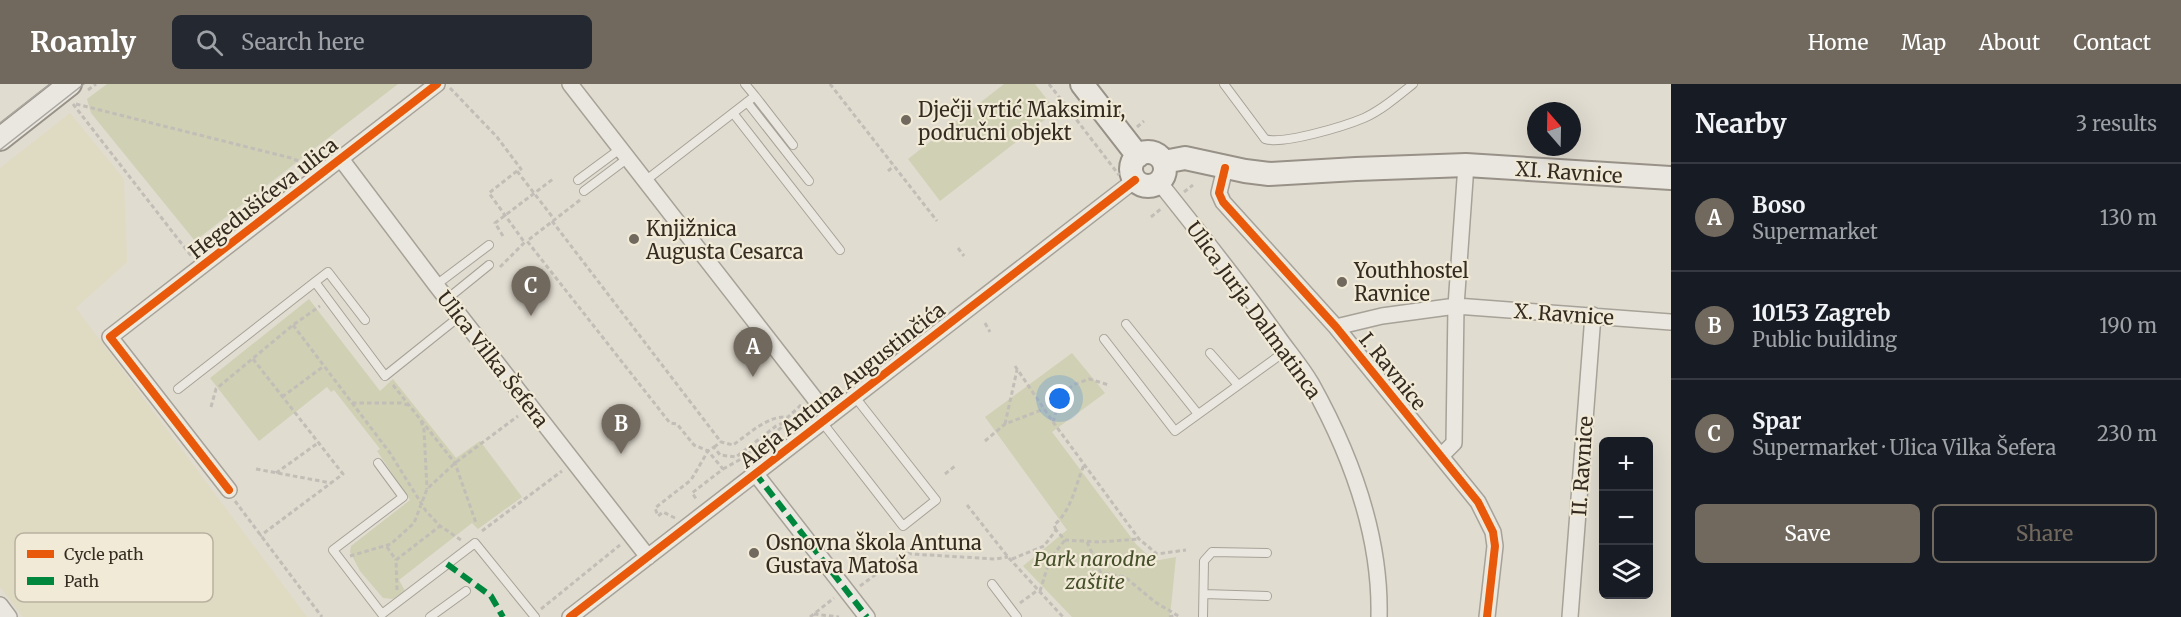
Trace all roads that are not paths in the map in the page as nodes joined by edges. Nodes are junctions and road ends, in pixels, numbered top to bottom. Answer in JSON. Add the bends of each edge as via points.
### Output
{"nodes":[{"id":1,"x":570,"y":84,"type":"edge"},
{"id":2,"x":745,"y":84,"type":"edge"},
{"id":3,"x":1082,"y":84,"type":"edge"},
{"id":4,"x":1224,"y":84,"type":"edge"},
{"id":5,"x":1413,"y":84,"type":"edge"},
{"id":6,"x":443,"y":86,"type":"edge"},
{"id":7,"x":64,"y":87,"type":"edge"},
{"id":8,"x":755,"y":96,"type":"junction"},
{"id":9,"x":747,"y":102,"type":"junction"},
{"id":10,"x":733,"y":113,"type":"junction"},
{"id":11,"x":0,"y":139,"type":"edge"},
{"id":12,"x":793,"y":145,"type":"dead end"},
{"id":13,"x":624,"y":153,"type":"junction"},
{"id":14,"x":1138,"y":156,"type":"junction"},
{"id":15,"x":341,"y":159,"type":"junction"},
{"id":16,"x":1466,"y":165,"type":"junction"},
{"id":17,"x":1224,"y":168,"type":"junction"},
{"id":18,"x":1162,"y":172,"type":"junction"},
{"id":19,"x":1128,"y":178,"type":"junction"},
{"id":20,"x":1671,"y":178,"type":"edge"},
{"id":21,"x":578,"y":180,"type":"dead end"},
{"id":22,"x":645,"y":181,"type":"junction"},
{"id":23,"x":809,"y":181,"type":"dead end"},
{"id":24,"x":585,"y":193,"type":"road end"},
{"id":25,"x":489,"y":245,"type":"dead end"},
{"id":26,"x":840,"y":250,"type":"dead end"},
{"id":27,"x":489,"y":266,"type":"dead end"},
{"id":28,"x":315,"y":282,"type":"junction"},
{"id":29,"x":436,"y":285,"type":"junction"},
{"id":30,"x":447,"y":299,"type":"junction"},
{"id":31,"x":1456,"y":306,"type":"junction"},
{"id":32,"x":1593,"y":315,"type":"junction"},
{"id":33,"x":460,"y":316,"type":"junction"},
{"id":34,"x":365,"y":320,"type":"dead end"},
{"id":35,"x":1671,"y":322,"type":"edge"},
{"id":36,"x":1126,"y":324,"type":"dead end"},
{"id":37,"x":1336,"y":327,"type":"junction"},
{"id":38,"x":1104,"y":339,"type":"dead end"},
{"id":39,"x":1287,"y":350,"type":"junction"},
{"id":40,"x":1210,"y":353,"type":"dead end"},
{"id":41,"x":1238,"y":385,"type":"junction"},
{"id":42,"x":178,"y":388,"type":"dead end"},
{"id":43,"x":855,"y":396,"type":"junction"},
{"id":44,"x":1198,"y":414,"type":"junction"},
{"id":45,"x":826,"y":419,"type":"junction"},
{"id":46,"x":1441,"y":456,"type":"junction"},
{"id":47,"x":378,"y":463,"type":"dead end"},
{"id":48,"x":755,"y":473,"type":"junction"},
{"id":49,"x":229,"y":490,"type":"road end"},
{"id":50,"x":1268,"y":553,"type":"dead end"},
{"id":51,"x":648,"y":557,"type":"junction"},
{"id":52,"x":992,"y":585,"type":"dead end"},
{"id":53,"x":466,"y":591,"type":"dead end"},
{"id":54,"x":1204,"y":594,"type":"junction"},
{"id":55,"x":1267,"y":596,"type":"dead end"},
{"id":56,"x":0,"y":605,"type":"edge"},
{"id":57,"x":538,"y":614,"type":"edge"},
{"id":58,"x":383,"y":615,"type":"edge"},
{"id":59,"x":9,"y":617,"type":"edge"},
{"id":60,"x":430,"y":617,"type":"edge"},
{"id":61,"x":570,"y":617,"type":"edge"},
{"id":62,"x":867,"y":617,"type":"edge"},
{"id":63,"x":1017,"y":617,"type":"edge"},
{"id":64,"x":1203,"y":617,"type":"edge"},
{"id":65,"x":1379,"y":617,"type":"edge"},
{"id":66,"x":1487,"y":617,"type":"edge"},
{"id":67,"x":1570,"y":617,"type":"edge"}],
"edges":[{"from":1,"to":13,"type":"street"},
{"from":2,"to":8,"type":"lane"},
{"from":3,"to":14,"type":"street"},
{"from":4,"to":5,"type":"lane","via":[[1265,139],[1272,141],[1291,140],[1364,118]]},
{"from":6,"to":15,"type":"street","name":"Hegedušićeva ulica"},
{"from":7,"to":11,"type":"street"},
{"from":8,"to":9,"type":"lane"},
{"from":8,"to":12,"type":"lane"},
{"from":9,"to":10,"type":"lane"},
{"from":9,"to":23,"type":"lane"},
{"from":10,"to":22,"type":"lane"},
{"from":10,"to":26,"type":"lane"},
{"from":13,"to":21,"type":"lane"},
{"from":13,"to":22,"type":"street"},
{"from":13,"to":24,"type":"lane"},
{"from":14,"to":18,"type":"street","via":[[1152,153]]},
{"from":14,"to":19,"type":"street"},
{"from":15,"to":29,"type":"street","name":"Ulica Vilka Šefera"},
{"from":15,"to":49,"type":"street","name":"Hegedušićeva ulica","via":[[110,337]]},
{"from":16,"to":17,"type":"street","via":[[1269,174]]},
{"from":16,"to":20,"type":"street","name":"XI. Ravnice"},
{"from":16,"to":31,"type":"street","name":"I. Ravnice"},
{"from":17,"to":18,"type":"street","via":[[1185,158]]},
{"from":17,"to":37,"type":"street","name":"I. Ravnice","via":[[1220,193],[1223,202]]},
{"from":18,"to":19,"type":"street","via":[[1150,186]]},
{"from":18,"to":39,"type":"street","name":"Ulica Jurja Dalmatinca"},
{"from":19,"to":43,"type":"street","name":"Aleja Antuna Augustinčića"},
{"from":22,"to":45,"type":"street"},
{"from":25,"to":29,"type":"lane"},
{"from":27,"to":30,"type":"lane"},
{"from":28,"to":33,"type":"lane","via":[[385,376]]},
{"from":28,"to":34,"type":"lane","via":[[328,272]]},
{"from":28,"to":42,"type":"lane"},
{"from":29,"to":30,"type":"street","name":"Ulica Vilka Šefera"},
{"from":30,"to":33,"type":"street","name":"Ulica Vilka Šefera"},
{"from":31,"to":32,"type":"street","name":"X. Ravnice"},
{"from":31,"to":37,"type":"street","name":"I. Ravnice","via":[[1382,315]]},
{"from":31,"to":46,"type":"street","name":"I. Ravnice","via":[[1454,443]]},
{"from":32,"to":35,"type":"street","name":"X. Ravnice"},
{"from":32,"to":67,"type":"street","name":"II. Ravnice"},
{"from":33,"to":51,"type":"street","name":"Ulica Vilka Šefera"},
{"from":36,"to":44,"type":"lane"},
{"from":37,"to":46,"type":"street","name":"I. Ravnice"},
{"from":38,"to":44,"type":"lane","via":[[1175,431]]},
{"from":39,"to":41,"type":"lane"},
{"from":39,"to":65,"type":"street","name":"Ulica Jurja Dalmatinca","via":[[1309,380],[1353,474],[1369,526]]},
{"from":40,"to":41,"type":"lane"},
{"from":41,"to":44,"type":"lane"},
{"from":43,"to":45,"type":"street","name":"Aleja Antuna Augustinčića"},
{"from":43,"to":45,"type":"lane","via":[[936,500],[903,526]]},
{"from":45,"to":48,"type":"street","name":"Aleja Antuna Augustinčića"},
{"from":46,"to":66,"type":"street","name":"I. Ravnice","via":[[1478,502],[1493,532],[1495,559]]},
{"from":47,"to":58,"type":"lane","via":[[403,497],[333,550]]},
{"from":48,"to":51,"type":"street","name":"Aleja Antuna Augustinčića"},
{"from":48,"to":62,"type":"street"},
{"from":50,"to":54,"type":"lane","via":[[1212,552],[1204,561]]},
{"from":51,"to":61,"type":"street","name":"Aleja Antuna Augustinčića"},
{"from":52,"to":63,"type":"lane"},
{"from":53,"to":60,"type":"lane"},
{"from":54,"to":55,"type":"lane"},
{"from":54,"to":64,"type":"lane"},
{"from":56,"to":59,"type":"street"},
{"from":57,"to":58,"type":"lane","via":[[475,543]]}]}
